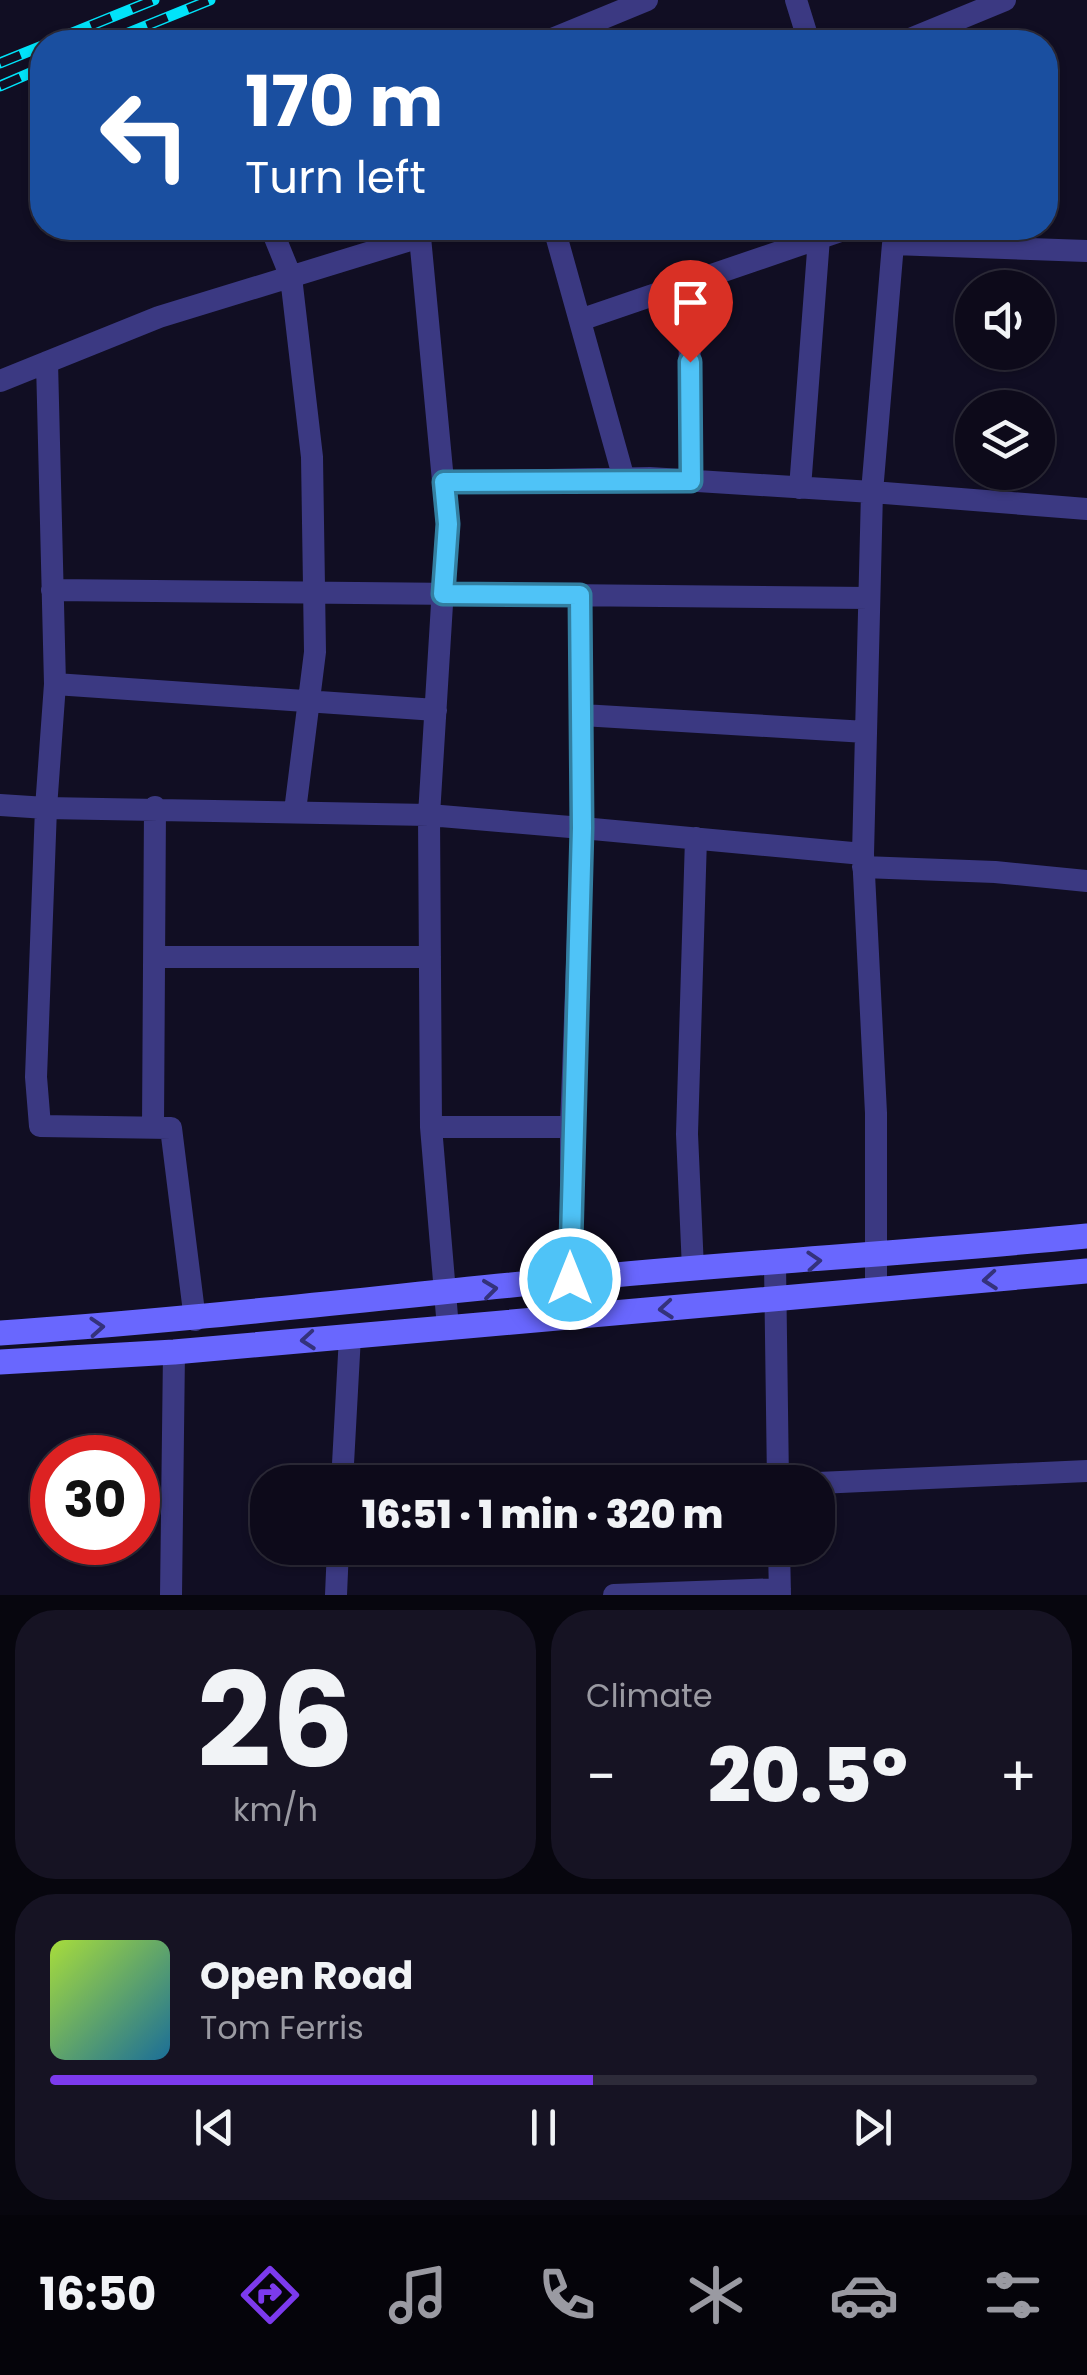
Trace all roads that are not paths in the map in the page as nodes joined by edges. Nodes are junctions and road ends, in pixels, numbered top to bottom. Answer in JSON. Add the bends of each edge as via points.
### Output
{"nodes":[{"id":1,"x":646,"y":0,"type":"edge"},
{"id":2,"x":796,"y":0,"type":"edge"},
{"id":3,"x":1006,"y":0,"type":"edge"},
{"id":4,"x":574,"y":30,"type":"edge"},
{"id":5,"x":805,"y":30,"type":"edge"},
{"id":6,"x":932,"y":30,"type":"edge"},
{"id":7,"x":276,"y":240,"type":"edge"},
{"id":8,"x":406,"y":240,"type":"edge"},
{"id":9,"x":431,"y":240,"type":"edge"},
{"id":10,"x":557,"y":240,"type":"edge"},
{"id":11,"x":813,"y":240,"type":"edge"},
{"id":12,"x":819,"y":240,"type":"edge"},
{"id":13,"x":894,"y":240,"type":"edge"},
{"id":14,"x":945,"y":240,"type":"edge"},
{"id":15,"x":1087,"y":251,"type":"edge"},
{"id":16,"x":291,"y":276,"type":"junction"},
{"id":17,"x":689,"y":282,"type":"junction"},
{"id":18,"x":580,"y":320,"type":"junction"},
{"id":19,"x":47,"y":362,"type":"junction"},
{"id":20,"x":0,"y":381,"type":"edge"},
{"id":21,"x":624,"y":479,"type":"junction"},
{"id":22,"x":691,"y":481,"type":"junction"},
{"id":23,"x":444,"y":482,"type":"junction"},
{"id":24,"x":800,"y":488,"type":"junction"},
{"id":25,"x":872,"y":492,"type":"junction"},
{"id":26,"x":1087,"y":509,"type":"edge"},
{"id":27,"x":52,"y":590,"type":"junction"},
{"id":28,"x":314,"y":592,"type":"junction"},
{"id":29,"x":443,"y":594,"type":"junction"},
{"id":30,"x":580,"y":595,"type":"junction"},
{"id":31,"x":869,"y":598,"type":"junction"},
{"id":32,"x":56,"y":684,"type":"junction"},
{"id":33,"x":309,"y":698,"type":"junction"},
{"id":34,"x":436,"y":710,"type":"junction"},
{"id":35,"x":582,"y":716,"type":"junction"},
{"id":36,"x":866,"y":732,"type":"junction"},
{"id":37,"x":0,"y":805,"type":"edge"},
{"id":38,"x":155,"y":807,"type":"junction"},
{"id":39,"x":46,"y":808,"type":"junction"},
{"id":40,"x":295,"y":811,"type":"junction"},
{"id":41,"x":430,"y":814,"type":"junction"},
{"id":42,"x":582,"y":828,"type":"junction"},
{"id":43,"x":696,"y":838,"type":"junction"},
{"id":44,"x":863,"y":861,"type":"junction"},
{"id":45,"x":1087,"y":881,"type":"edge"},
{"id":46,"x":156,"y":957,"type":"junction"},
{"id":47,"x":430,"y":957,"type":"junction"},
{"id":48,"x":153,"y":1126,"type":"junction"},
{"id":49,"x":571,"y":1127,"type":"junction"},
{"id":50,"x":431,"y":1128,"type":"junction"},
{"id":51,"x":1087,"y":1236,"type":"edge"},
{"id":52,"x":875,"y":1257,"type":"junction"},
{"id":53,"x":775,"y":1264,"type":"junction"},
{"id":54,"x":693,"y":1269,"type":"junction"},
{"id":55,"x":1087,"y":1271,"type":"edge"},
{"id":56,"x":570,"y":1279,"type":"junction"},
{"id":57,"x":876,"y":1290,"type":"junction"},
{"id":58,"x":442,"y":1296,"type":"junction"},
{"id":59,"x":776,"y":1300,"type":"junction"},
{"id":60,"x":195,"y":1320,"type":"junction"},
{"id":61,"x":448,"y":1328,"type":"junction"},
{"id":62,"x":0,"y":1333,"type":"edge"},
{"id":63,"x":350,"y":1336,"type":"junction"},
{"id":64,"x":174,"y":1352,"type":"junction"},
{"id":65,"x":0,"y":1362,"type":"edge"},
{"id":66,"x":343,"y":1465,"type":"edge"},
{"id":67,"x":778,"y":1465,"type":"edge"},
{"id":68,"x":1087,"y":1471,"type":"edge"},
{"id":69,"x":835,"y":1482,"type":"edge"},
{"id":70,"x":337,"y":1565,"type":"edge"},
{"id":71,"x":779,"y":1565,"type":"edge"},
{"id":72,"x":780,"y":1592,"type":"edge"},
{"id":73,"x":170,"y":1595,"type":"edge"},
{"id":74,"x":336,"y":1595,"type":"edge"},
{"id":75,"x":614,"y":1595,"type":"edge"}],
"edges":[{"from":1,"to":4,"type":"street"},
{"from":2,"to":5,"type":"street"},
{"from":3,"to":6,"type":"street"},
{"from":7,"to":16,"type":"street"},
{"from":8,"to":16,"type":"street"},
{"from":9,"to":23,"type":"street"},
{"from":10,"to":18,"type":"street"},
{"from":11,"to":17,"type":"street"},
{"from":12,"to":24,"type":"street"},
{"from":13,"to":25,"type":"street"},
{"from":14,"to":15,"type":"street"},
{"from":16,"to":19,"type":"street"},
{"from":16,"to":28,"type":"street","via":[[312,457]]},
{"from":17,"to":18,"type":"street"},
{"from":17,"to":22,"type":"street"},
{"from":18,"to":21,"type":"street"},
{"from":19,"to":20,"type":"street"},
{"from":19,"to":27,"type":"street"},
{"from":21,"to":22,"type":"street"},
{"from":21,"to":23,"type":"street"},
{"from":22,"to":24,"type":"street"},
{"from":23,"to":29,"type":"street"},
{"from":24,"to":25,"type":"street"},
{"from":25,"to":26,"type":"street"},
{"from":25,"to":31,"type":"street"},
{"from":27,"to":28,"type":"street"},
{"from":27,"to":32,"type":"street"},
{"from":28,"to":29,"type":"street"},
{"from":28,"to":33,"type":"street"},
{"from":29,"to":30,"type":"street"},
{"from":29,"to":34,"type":"street"},
{"from":30,"to":31,"type":"street"},
{"from":30,"to":35,"type":"street"},
{"from":31,"to":36,"type":"street"},
{"from":32,"to":33,"type":"street"},
{"from":32,"to":39,"type":"street"},
{"from":33,"to":34,"type":"street"},
{"from":33,"to":40,"type":"street"},
{"from":34,"to":41,"type":"street"},
{"from":35,"to":36,"type":"street"},
{"from":35,"to":42,"type":"street"},
{"from":36,"to":44,"type":"street"},
{"from":37,"to":39,"type":"street"},
{"from":38,"to":39,"type":"street"},
{"from":38,"to":40,"type":"street"},
{"from":38,"to":46,"type":"street"},
{"from":39,"to":48,"type":"street","via":[[40,1126]]},
{"from":40,"to":41,"type":"street"},
{"from":41,"to":42,"type":"street"},
{"from":41,"to":47,"type":"street"},
{"from":42,"to":43,"type":"street"},
{"from":42,"to":49,"type":"street"},
{"from":43,"to":44,"type":"street"},
{"from":43,"to":54,"type":"street","via":[[687,1134]]},
{"from":44,"to":45,"type":"street"},
{"from":44,"to":52,"type":"street","via":[[876,1113]]},
{"from":46,"to":47,"type":"street"},
{"from":46,"to":48,"type":"street"},
{"from":47,"to":50,"type":"street"},
{"from":48,"to":60,"type":"street","via":[[171,1128]]},
{"from":49,"to":50,"type":"street"},
{"from":49,"to":56,"type":"street"},
{"from":50,"to":58,"type":"street"},
{"from":51,"to":52,"type":"street"},
{"from":53,"to":52,"type":"street","one_way":true},
{"from":52,"to":57,"type":"street"},
{"from":53,"to":54,"type":"street"},
{"from":53,"to":59,"type":"street"},
{"from":54,"to":56,"type":"street"},
{"from":55,"to":57,"type":"street","one_way":true},
{"from":58,"to":56,"type":"street","one_way":true},
{"from":57,"to":59,"type":"street"},
{"from":58,"to":60,"type":"street"},
{"from":58,"to":61,"type":"street"},
{"from":59,"to":61,"type":"street","one_way":true},
{"from":59,"to":67,"type":"street"},
{"from":62,"to":60,"type":"street","one_way":true},
{"from":61,"to":63,"type":"street"},
{"from":63,"to":64,"type":"street","one_way":true},
{"from":63,"to":66,"type":"street"},
{"from":64,"to":65,"type":"street"},
{"from":64,"to":73,"type":"street"},
{"from":68,"to":69,"type":"street"},
{"from":70,"to":74,"type":"street"},
{"from":71,"to":72,"type":"street"},
{"from":72,"to":75,"type":"street"}]}
